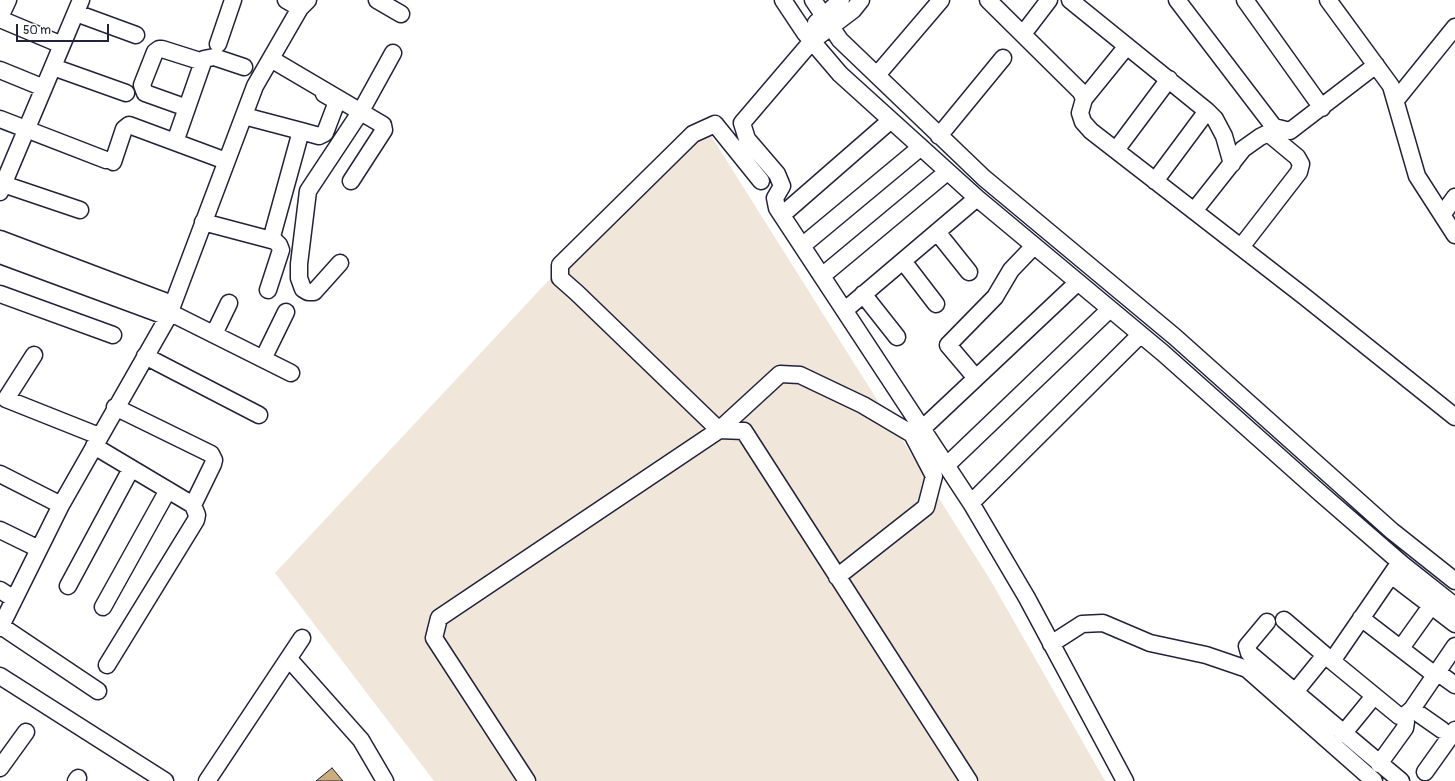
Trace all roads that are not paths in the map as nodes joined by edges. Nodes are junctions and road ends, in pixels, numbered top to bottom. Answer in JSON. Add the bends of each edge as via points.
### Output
{"nodes":[{"id":1,"x":8,"y":0,"type":"edge"},
{"id":2,"x":233,"y":0,"type":"edge"},
{"id":3,"x":286,"y":0,"type":"edge"},
{"id":4,"x":784,"y":0,"type":"edge"},
{"id":5,"x":813,"y":0,"type":"edge"},
{"id":6,"x":841,"y":0,"type":"edge"},
{"id":7,"x":862,"y":0,"type":"edge"},
{"id":8,"x":941,"y":0,"type":"edge"},
{"id":9,"x":988,"y":0,"type":"edge"},
{"id":10,"x":1048,"y":0,"type":"edge"},
{"id":11,"x":1070,"y":0,"type":"edge"},
{"id":12,"x":1177,"y":0,"type":"edge"},
{"id":13,"x":1245,"y":0,"type":"edge"},
{"id":14,"x":1328,"y":0,"type":"edge"},
{"id":15,"x":385,"y":2,"type":"edge"},
{"id":16,"x":304,"y":4,"type":"edge"},
{"id":17,"x":78,"y":6,"type":"edge"},
{"id":18,"x":401,"y":14,"type":"dead end"},
{"id":19,"x":0,"y":18,"type":"edge"},
{"id":20,"x":828,"y":21,"type":"junction"},
{"id":21,"x":1455,"y":27,"type":"edge"},
{"id":22,"x":1023,"y":34,"type":"junction"},
{"id":23,"x":136,"y":35,"type":"dead end"},
{"id":24,"x":808,"y":37,"type":"junction"},
{"id":25,"x":218,"y":44,"type":"dead end"},
{"id":26,"x":62,"y":45,"type":"junction"},
{"id":27,"x":1127,"y":46,"type":"junction"},
{"id":28,"x":393,"y":53,"type":"dead end"},
{"id":29,"x":1003,"y":58,"type":"dead end"},
{"id":30,"x":271,"y":59,"type":"junction"},
{"id":31,"x":203,"y":62,"type":"junction"},
{"id":32,"x":1376,"y":65,"type":"junction"},
{"id":33,"x":53,"y":67,"type":"junction"},
{"id":34,"x":244,"y":67,"type":"dead end"},
{"id":35,"x":0,"y":70,"type":"edge"},
{"id":36,"x":877,"y":75,"type":"junction"},
{"id":37,"x":1169,"y":79,"type":"junction"},
{"id":38,"x":44,"y":88,"type":"junction"},
{"id":39,"x":314,"y":89,"type":"dead end"},
{"id":40,"x":126,"y":93,"type":"dead end"},
{"id":41,"x":1084,"y":99,"type":"junction"},
{"id":42,"x":1396,"y":100,"type":"junction"},
{"id":43,"x":187,"y":108,"type":"junction"},
{"id":44,"x":1322,"y":108,"type":"junction"},
{"id":45,"x":361,"y":111,"type":"junction"},
{"id":46,"x":1207,"y":111,"type":"junction"},
{"id":47,"x":244,"y":116,"type":"junction"},
{"id":48,"x":0,"y":119,"type":"edge"},
{"id":49,"x":891,"y":120,"type":"junction"},
{"id":50,"x":27,"y":129,"type":"junction"},
{"id":51,"x":1271,"y":130,"type":"junction"},
{"id":52,"x":301,"y":131,"type":"junction"},
{"id":53,"x":939,"y":136,"type":"junction"},
{"id":54,"x":175,"y":142,"type":"junction"},
{"id":55,"x":921,"y":147,"type":"junction"},
{"id":56,"x":1116,"y":150,"type":"junction"},
{"id":57,"x":226,"y":161,"type":"junction"},
{"id":58,"x":1232,"y":164,"type":"junction"},
{"id":59,"x":947,"y":172,"type":"junction"},
{"id":60,"x":351,"y":181,"type":"dead end"},
{"id":61,"x":761,"y":181,"type":"dead end"},
{"id":62,"x":1155,"y":181,"type":"junction"},
{"id":63,"x":2,"y":188,"type":"edge"},
{"id":64,"x":977,"y":198,"type":"junction"},
{"id":65,"x":1455,"y":198,"type":"edge"},
{"id":66,"x":80,"y":210,"type":"dead end"},
{"id":67,"x":1194,"y":211,"type":"junction"},
{"id":68,"x":782,"y":215,"type":"junction"},
{"id":69,"x":1442,"y":215,"type":"junction"},
{"id":70,"x":203,"y":222,"type":"junction"},
{"id":71,"x":937,"y":232,"type":"junction"},
{"id":72,"x":1455,"y":235,"type":"edge"},
{"id":73,"x":0,"y":239,"type":"edge"},
{"id":74,"x":271,"y":240,"type":"junction"},
{"id":75,"x":802,"y":246,"type":"junction"},
{"id":76,"x":1033,"y":247,"type":"junction"},
{"id":77,"x":1241,"y":247,"type":"junction"},
{"id":78,"x":0,"y":255,"type":"edge"},
{"id":79,"x":902,"y":261,"type":"junction"},
{"id":80,"x":340,"y":263,"type":"dead end"},
{"id":81,"x":969,"y":272,"type":"dead end"},
{"id":82,"x":822,"y":276,"type":"junction"},
{"id":83,"x":1077,"y":283,"type":"junction"},
{"id":84,"x":268,"y":290,"type":"dead end"},
{"id":85,"x":0,"y":294,"type":"edge"},
{"id":86,"x":863,"y":294,"type":"junction"},
{"id":87,"x":229,"y":303,"type":"dead end"},
{"id":88,"x":936,"y":304,"type":"dead end"},
{"id":89,"x":1110,"y":309,"type":"junction"},
{"id":90,"x":845,"y":310,"type":"junction"},
{"id":91,"x":170,"y":311,"type":"junction"},
{"id":92,"x":286,"y":312,"type":"dead end"},
{"id":93,"x":214,"y":334,"type":"junction"},
{"id":94,"x":1140,"y":334,"type":"junction"},
{"id":95,"x":113,"y":335,"type":"dead end"},
{"id":96,"x":897,"y":337,"type":"dead end"},
{"id":97,"x":34,"y":355,"type":"dead end"},
{"id":98,"x":145,"y":356,"type":"junction"},
{"id":99,"x":263,"y":359,"type":"junction"},
{"id":100,"x":291,"y":373,"type":"dead end"},
{"id":101,"x":976,"y":378,"type":"junction"},
{"id":102,"x":3,"y":405,"type":"edge"},
{"id":103,"x":115,"y":407,"type":"junction"},
{"id":104,"x":258,"y":414,"type":"dead end"},
{"id":105,"x":1455,"y":417,"type":"edge"},
{"id":106,"x":923,"y":428,"type":"junction"},
{"id":107,"x":718,"y":430,"type":"junction"},
{"id":108,"x":96,"y":441,"type":"junction"},
{"id":109,"x":947,"y":465,"type":"junction"},
{"id":110,"x":131,"y":468,"type":"junction"},
{"id":111,"x":0,"y":474,"type":"edge"},
{"id":112,"x":168,"y":490,"type":"junction"},
{"id":113,"x":971,"y":503,"type":"junction"},
{"id":114,"x":61,"y":505,"type":"junction"},
{"id":115,"x":193,"y":505,"type":"junction"},
{"id":116,"x":0,"y":530,"type":"edge"},
{"id":117,"x":39,"y":549,"type":"junction"},
{"id":118,"x":1400,"y":562,"type":"junction"},
{"id":119,"x":1391,"y":575,"type":"junction"},
{"id":120,"x":837,"y":577,"type":"junction"},
{"id":121,"x":1455,"y":582,"type":"edge"},
{"id":122,"x":68,"y":586,"type":"dead end"},
{"id":123,"x":0,"y":590,"type":"edge"},
{"id":124,"x":14,"y":598,"type":"junction"},
{"id":125,"x":1431,"y":606,"type":"junction"},
{"id":126,"x":1455,"y":606,"type":"edge"},
{"id":127,"x":103,"y":607,"type":"dead end"},
{"id":128,"x":1361,"y":618,"type":"junction"},
{"id":129,"x":1284,"y":620,"type":"dead end"},
{"id":130,"x":1267,"y":622,"type":"dead end"},
{"id":131,"x":1455,"y":624,"type":"edge"},
{"id":132,"x":0,"y":627,"type":"edge"},
{"id":133,"x":302,"y":638,"type":"dead end"},
{"id":134,"x":1051,"y":644,"type":"junction"},
{"id":135,"x":1455,"y":646,"type":"edge"},
{"id":136,"x":1401,"y":648,"type":"junction"},
{"id":137,"x":288,"y":658,"type":"junction"},
{"id":138,"x":1328,"y":658,"type":"junction"},
{"id":139,"x":107,"y":665,"type":"dead end"},
{"id":140,"x":1436,"y":673,"type":"junction"},
{"id":141,"x":0,"y":676,"type":"edge"},
{"id":142,"x":1455,"y":685,"type":"edge"},
{"id":143,"x":98,"y":691,"type":"dead end"},
{"id":144,"x":1295,"y":692,"type":"junction"},
{"id":145,"x":1374,"y":696,"type":"junction"},
{"id":146,"x":1408,"y":713,"type":"junction"},
{"id":147,"x":1448,"y":730,"type":"edge"},
{"id":148,"x":26,"y":732,"type":"dead end"},
{"id":149,"x":1344,"y":734,"type":"junction"},
{"id":150,"x":1380,"y":764,"type":"junction"},
{"id":151,"x":0,"y":768,"type":"edge"},
{"id":152,"x":1425,"y":772,"type":"dead end"},
{"id":153,"x":165,"y":781,"type":"edge"},
{"id":154,"x":207,"y":781,"type":"edge"},
{"id":155,"x":385,"y":781,"type":"edge"},
{"id":156,"x":527,"y":781,"type":"edge"},
{"id":157,"x":969,"y":781,"type":"edge"},
{"id":158,"x":1125,"y":781,"type":"edge"},
{"id":159,"x":1374,"y":781,"type":"edge"},
{"id":160,"x":1401,"y":781,"type":"edge"}],
"edges":[{"from":1,"to":19,"type":"street"},
{"from":2,"to":25,"type":"street"},
{"from":3,"to":16,"type":"street"},
{"from":4,"to":24,"type":"street"},
{"from":5,"to":20,"type":"street"},
{"from":6,"to":20,"type":"street"},
{"from":7,"to":20,"type":"street","via":[[853,10]]},
{"from":8,"to":36,"type":"street"},
{"from":9,"to":22,"type":"street"},
{"from":10,"to":22,"type":"street"},
{"from":11,"to":27,"type":"street"},
{"from":12,"to":51,"type":"street"},
{"from":13,"to":44,"type":"street"},
{"from":14,"to":32,"type":"street"},
{"from":15,"to":18,"type":"street"},
{"from":16,"to":30,"type":"street"},
{"from":17,"to":23,"type":"street"},
{"from":17,"to":26,"type":"street"},
{"from":19,"to":26,"type":"street"},
{"from":20,"to":24,"type":"street"},
{"from":20,"to":36,"type":"street","via":[[840,40]]},
{"from":21,"to":42,"type":"street"},
{"from":22,"to":41,"type":"street","via":[[1081,92]]},
{"from":24,"to":49,"type":"street","via":[[840,74]]},
{"from":24,"to":68,"type":"street","via":[[742,123],[747,139],[778,174],[782,186],[775,198]]},
{"from":26,"to":33,"type":"street"},
{"from":27,"to":37,"type":"street"},
{"from":27,"to":41,"type":"street"},
{"from":28,"to":45,"type":"street"},
{"from":29,"to":53,"type":"street"},
{"from":30,"to":45,"type":"street"},
{"from":30,"to":47,"type":"street","via":[[255,86]]},
{"from":31,"to":34,"type":"street","via":[[204,59],[214,57]]},
{"from":31,"to":43,"type":"street"},
{"from":31,"to":43,"type":"street","via":[[159,50],[142,85],[145,93]]},
{"from":32,"to":42,"type":"street","via":[[1392,86]]},
{"from":32,"to":44,"type":"street"},
{"from":33,"to":38,"type":"street"},
{"from":33,"to":40,"type":"street"},
{"from":35,"to":38,"type":"street"},
{"from":36,"to":53,"type":"street"},
{"from":37,"to":46,"type":"street"},
{"from":37,"to":56,"type":"street"},
{"from":38,"to":50,"type":"street"},
{"from":39,"to":52,"type":"street","via":[[333,99],[336,104],[325,133],[319,136]]},
{"from":41,"to":56,"type":"street","via":[[1080,113],[1083,122]]},
{"from":42,"to":69,"type":"street","via":[[1416,176]]},
{"from":43,"to":54,"type":"street"},
{"from":44,"to":51,"type":"street","via":[[1290,131]]},
{"from":45,"to":60,"type":"street","via":[[383,125],[384,130]]},
{"from":45,"to":80,"type":"street","via":[[308,190],[299,278],[303,289],[314,292]]},
{"from":46,"to":58,"type":"street","via":[[1215,119],[1224,136]]},
{"from":46,"to":62,"type":"street"},
{"from":47,"to":52,"type":"street"},
{"from":47,"to":57,"type":"street"},
{"from":48,"to":50,"type":"street"},
{"from":49,"to":55,"type":"street"},
{"from":49,"to":68,"type":"street"},
{"from":50,"to":54,"type":"street","via":[[109,161],[124,129],[129,125]]},
{"from":50,"to":63,"type":"street"},
{"from":51,"to":58,"type":"street","via":[[1243,149]]},
{"from":51,"to":77,"type":"street","via":[[1297,157],[1301,164],[1299,172]]},
{"from":52,"to":74,"type":"street"},
{"from":53,"to":121,"type":"street","via":[[984,178],[1175,337],[1392,531]]},
{"from":54,"to":57,"type":"street"},
{"from":55,"to":59,"type":"street"},
{"from":55,"to":75,"type":"street"},
{"from":56,"to":62,"type":"street"},
{"from":57,"to":70,"type":"street"},
{"from":58,"to":67,"type":"street"},
{"from":59,"to":64,"type":"street"},
{"from":59,"to":82,"type":"street"},
{"from":61,"to":107,"type":"street","via":[[715,124],[693,134],[560,265],[560,278]]},
{"from":62,"to":67,"type":"street"},
{"from":63,"to":66,"type":"street"},
{"from":64,"to":71,"type":"street"},
{"from":64,"to":76,"type":"street"},
{"from":65,"to":69,"type":"street"},
{"from":67,"to":77,"type":"street"},
{"from":68,"to":75,"type":"street"},
{"from":69,"to":72,"type":"street"},
{"from":70,"to":74,"type":"street"},
{"from":70,"to":91,"type":"street"},
{"from":71,"to":79,"type":"street"},
{"from":71,"to":81,"type":"street"},
{"from":73,"to":91,"type":"street"},
{"from":74,"to":84,"type":"street","via":[[279,245],[281,250]]},
{"from":75,"to":82,"type":"street"},
{"from":76,"to":83,"type":"street"},
{"from":76,"to":101,"type":"street","via":[[1011,270],[992,300],[948,345]]},
{"from":77,"to":105,"type":"street"},
{"from":78,"to":91,"type":"street"},
{"from":79,"to":86,"type":"street"},
{"from":79,"to":88,"type":"street"},
{"from":82,"to":90,"type":"street"},
{"from":83,"to":89,"type":"street"},
{"from":83,"to":101,"type":"street"},
{"from":85,"to":95,"type":"street"},
{"from":86,"to":90,"type":"street"},
{"from":86,"to":96,"type":"street"},
{"from":87,"to":93,"type":"street"},
{"from":89,"to":94,"type":"street"},
{"from":89,"to":109,"type":"street"},
{"from":90,"to":106,"type":"street"},
{"from":91,"to":93,"type":"street"},
{"from":91,"to":98,"type":"street"},
{"from":92,"to":99,"type":"street"},
{"from":93,"to":99,"type":"street"},
{"from":94,"to":113,"type":"street"},
{"from":94,"to":118,"type":"street"},
{"from":97,"to":102,"type":"street"},
{"from":98,"to":103,"type":"street"},
{"from":98,"to":104,"type":"street"},
{"from":99,"to":100,"type":"street"},
{"from":101,"to":106,"type":"street"},
{"from":102,"to":108,"type":"street"},
{"from":103,"to":108,"type":"street"},
{"from":103,"to":115,"type":"street","via":[[211,454],[213,464]]},
{"from":106,"to":109,"type":"street"},
{"from":107,"to":120,"type":"street","via":[[744,431]]},
{"from":107,"to":120,"type":"street","via":[[780,374],[800,375],[864,405],[912,434],[934,476],[926,507]]},
{"from":107,"to":156,"type":"street","via":[[439,618],[434,638]]},
{"from":108,"to":110,"type":"street"},
{"from":108,"to":114,"type":"street"},
{"from":109,"to":113,"type":"street"},
{"from":110,"to":112,"type":"street"},
{"from":110,"to":122,"type":"street"},
{"from":111,"to":114,"type":"street"},
{"from":112,"to":115,"type":"street"},
{"from":112,"to":127,"type":"street"},
{"from":113,"to":134,"type":"street"},
{"from":114,"to":117,"type":"street"},
{"from":115,"to":139,"type":"street","via":[[196,520]]},
{"from":116,"to":117,"type":"street"},
{"from":117,"to":124,"type":"street"},
{"from":118,"to":119,"type":"street"},
{"from":118,"to":126,"type":"street"},
{"from":119,"to":125,"type":"street"},
{"from":119,"to":128,"type":"street"},
{"from":120,"to":157,"type":"street"},
{"from":123,"to":124,"type":"street"},
{"from":124,"to":132,"type":"street"},
{"from":125,"to":131,"type":"street"},
{"from":125,"to":136,"type":"street"},
{"from":128,"to":136,"type":"street"},
{"from":128,"to":138,"type":"street"},
{"from":129,"to":138,"type":"street"},
{"from":130,"to":144,"type":"street","via":[[1249,642],[1247,650]]},
{"from":132,"to":143,"type":"street"},
{"from":133,"to":137,"type":"street"},
{"from":134,"to":158,"type":"street"},
{"from":134,"to":159,"type":"street","via":[[1082,624],[1103,623],[1150,643],[1206,655],[1247,669]]},
{"from":135,"to":140,"type":"street"},
{"from":136,"to":140,"type":"street"},
{"from":137,"to":154,"type":"street"},
{"from":137,"to":155,"type":"street","via":[[361,740]]},
{"from":138,"to":144,"type":"street"},
{"from":138,"to":145,"type":"street"},
{"from":140,"to":142,"type":"street"},
{"from":140,"to":146,"type":"street"},
{"from":141,"to":153,"type":"street"},
{"from":144,"to":149,"type":"street"},
{"from":145,"to":146,"type":"street","via":[[1399,716]]},
{"from":145,"to":149,"type":"street"},
{"from":146,"to":147,"type":"street"},
{"from":146,"to":150,"type":"street","via":[[1405,728]]},
{"from":147,"to":152,"type":"street"},
{"from":148,"to":151,"type":"street"},
{"from":149,"to":150,"type":"street"},
{"from":150,"to":160,"type":"street"}]}
